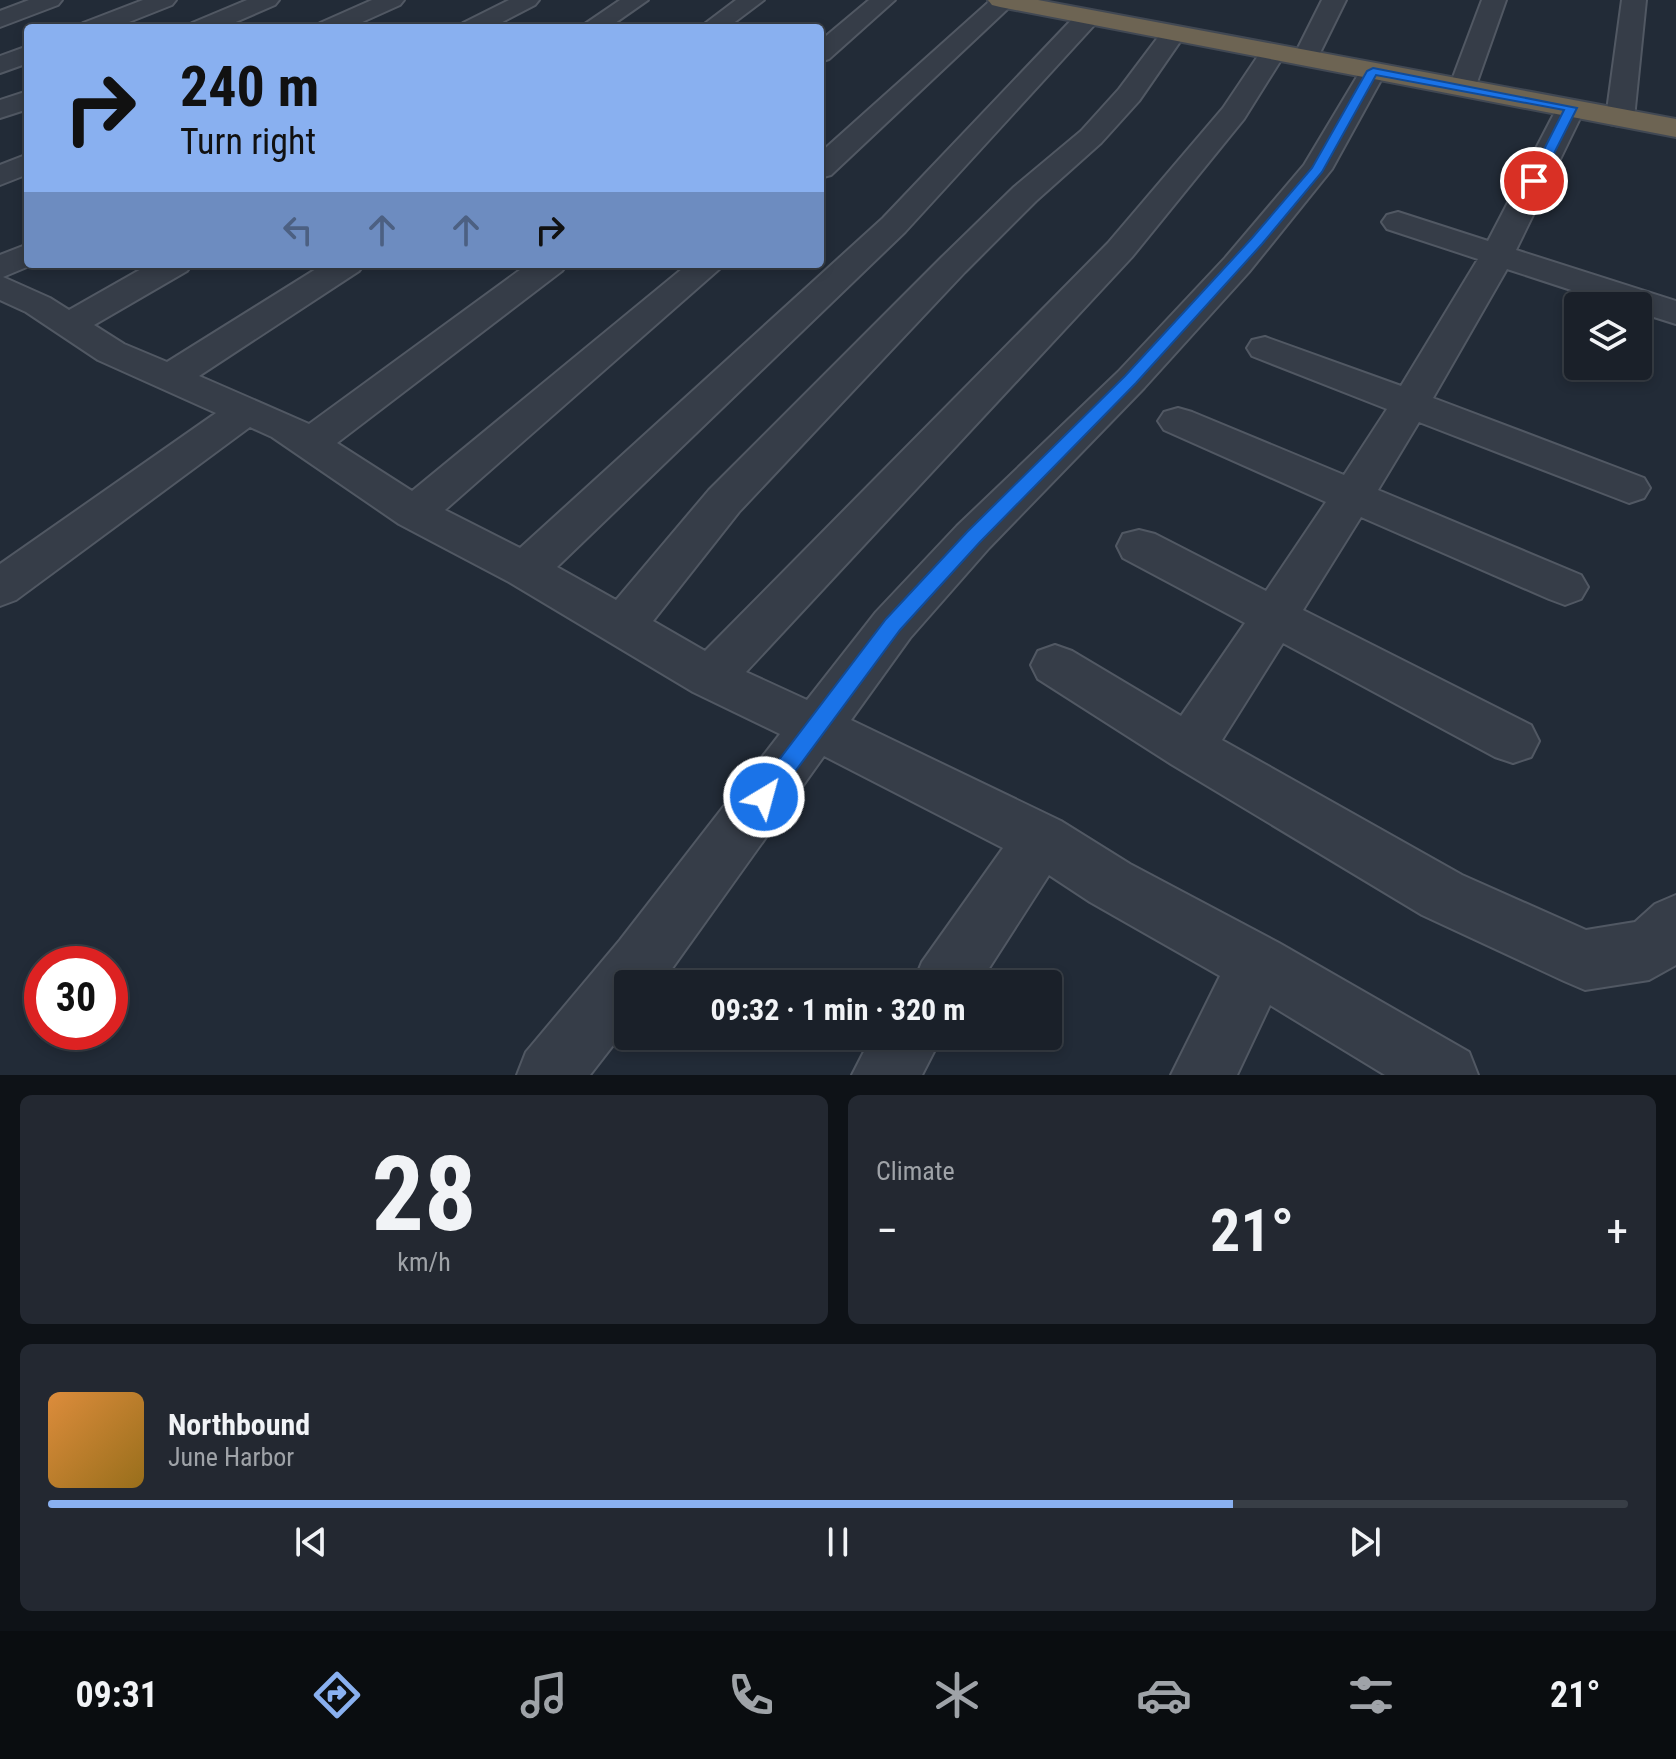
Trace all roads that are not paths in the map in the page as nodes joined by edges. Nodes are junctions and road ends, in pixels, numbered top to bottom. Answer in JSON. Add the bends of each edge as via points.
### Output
{"nodes":[{"id":1,"x":50,"y":0,"type":"edge"},
{"id":2,"x":164,"y":0,"type":"edge"},
{"id":3,"x":267,"y":0,"type":"edge"},
{"id":4,"x":392,"y":0,"type":"edge"},
{"id":5,"x":527,"y":0,"type":"edge"},
{"id":6,"x":636,"y":0,"type":"edge"},
{"id":7,"x":752,"y":0,"type":"edge"},
{"id":8,"x":883,"y":0,"type":"edge"},
{"id":9,"x":1002,"y":0,"type":"edge"},
{"id":10,"x":1334,"y":0,"type":"edge"},
{"id":11,"x":1494,"y":0,"type":"edge"},
{"id":12,"x":1634,"y":0,"type":"edge"},
{"id":13,"x":1088,"y":17,"type":"junction"},
{"id":14,"x":0,"y":20,"type":"edge"},
{"id":15,"x":102,"y":24,"type":"edge"},
{"id":16,"x":210,"y":24,"type":"edge"},
{"id":17,"x":338,"y":24,"type":"edge"},
{"id":18,"x":480,"y":24,"type":"edge"},
{"id":19,"x":597,"y":24,"type":"edge"},
{"id":20,"x":717,"y":24,"type":"edge"},
{"id":21,"x":1174,"y":33,"type":"junction"},
{"id":22,"x":824,"y":51,"type":"edge"},
{"id":23,"x":1289,"y":55,"type":"junction"},
{"id":24,"x":24,"y":56,"type":"edge"},
{"id":25,"x":0,"y":65,"type":"edge"},
{"id":26,"x":1373,"y":71,"type":"junction"},
{"id":27,"x":1462,"y":88,"type":"junction"},
{"id":28,"x":24,"y":101,"type":"edge"},
{"id":29,"x":1571,"y":108,"type":"junction"},
{"id":30,"x":0,"y":110,"type":"edge"},
{"id":31,"x":1620,"y":118,"type":"junction"},
{"id":32,"x":1676,"y":128,"type":"edge"},
{"id":33,"x":24,"y":165,"type":"edge"},
{"id":34,"x":824,"y":165,"type":"edge"},
{"id":35,"x":0,"y":176,"type":"edge"},
{"id":36,"x":1398,"y":222,"type":"dead end"},
{"id":37,"x":1497,"y":254,"type":"junction"},
{"id":38,"x":24,"y":256,"type":"edge"},
{"id":39,"x":0,"y":268,"type":"edge"},
{"id":40,"x":162,"y":268,"type":"edge"},
{"id":41,"x":341,"y":268,"type":"edge"},
{"id":42,"x":545,"y":268,"type":"edge"},
{"id":43,"x":703,"y":268,"type":"edge"},
{"id":44,"x":26,"y":310,"type":"edge"},
{"id":45,"x":1676,"y":313,"type":"edge"},
{"id":46,"x":1265,"y":348,"type":"dead end"},
{"id":47,"x":171,"y":377,"type":"junction"},
{"id":48,"x":1410,"y":403,"type":"junction"},
{"id":49,"x":247,"y":410,"type":"junction"},
{"id":50,"x":1178,"y":421,"type":"dead end"},
{"id":51,"x":309,"y":444,"type":"junction"},
{"id":52,"x":1629,"y":488,"type":"dead end"},
{"id":53,"x":1354,"y":494,"type":"junction"},
{"id":54,"x":414,"y":513,"type":"junction"},
{"id":55,"x":1139,"y":546,"type":"dead end"},
{"id":56,"x":525,"y":570,"type":"junction"},
{"id":57,"x":1565,"y":587,"type":"dead end"},
{"id":58,"x":0,"y":588,"type":"edge"},
{"id":59,"x":1273,"y":616,"type":"junction"},
{"id":60,"x":622,"y":626,"type":"junction"},
{"id":61,"x":1055,"y":665,"type":"dead end"},
{"id":62,"x":710,"y":678,"type":"junction"},
{"id":63,"x":816,"y":727,"type":"junction"},
{"id":64,"x":1513,"y":741,"type":"dead end"},
{"id":65,"x":1189,"y":748,"type":"junction"},
{"id":66,"x":1041,"y":839,"type":"junction"},
{"id":67,"x":1676,"y":924,"type":"edge"},
{"id":68,"x":1258,"y":964,"type":"junction"},
{"id":69,"x":953,"y":970,"type":"edge"},
{"id":70,"x":901,"y":1050,"type":"edge"},
{"id":71,"x":549,"y":1075,"type":"edge"},
{"id":72,"x":884,"y":1075,"type":"edge"},
{"id":73,"x":1203,"y":1075,"type":"edge"},
{"id":74,"x":1446,"y":1075,"type":"edge"}],
"edges":[{"from":1,"to":14,"type":"street"},
{"from":2,"to":15,"type":"street"},
{"from":3,"to":16,"type":"street"},
{"from":4,"to":17,"type":"street"},
{"from":5,"to":18,"type":"street"},
{"from":6,"to":19,"type":"street"},
{"from":7,"to":20,"type":"street"},
{"from":8,"to":22,"type":"street"},
{"from":9,"to":13,"type":"highway"},
{"from":9,"to":34,"type":"street"},
{"from":10,"to":23,"type":"street"},
{"from":11,"to":27,"type":"street"},
{"from":12,"to":31,"type":"street"},
{"from":13,"to":21,"type":"highway"},
{"from":13,"to":56,"type":"street","via":[[894,225]]},
{"from":21,"to":23,"type":"highway"},
{"from":21,"to":60,"type":"street","via":[[1091,137],[994,224],[724,501]]},
{"from":23,"to":26,"type":"highway"},
{"from":23,"to":62,"type":"street","via":[[1120,250]]},
{"from":24,"to":25,"type":"street"},
{"from":26,"to":27,"type":"highway"},
{"from":26,"to":63,"type":"street","via":[[1317,169],[1237,265],[1131,380],[973,537],[903,614]]},
{"from":27,"to":29,"type":"highway"},
{"from":28,"to":30,"type":"street"},
{"from":29,"to":31,"type":"highway"},
{"from":29,"to":37,"type":"street"},
{"from":31,"to":32,"type":"highway"},
{"from":33,"to":35,"type":"street"},
{"from":36,"to":37,"type":"street"},
{"from":37,"to":45,"type":"street"},
{"from":37,"to":48,"type":"street"},
{"from":38,"to":39,"type":"street"},
{"from":40,"to":44,"type":"street"},
{"from":41,"to":47,"type":"street"},
{"from":42,"to":51,"type":"street"},
{"from":43,"to":54,"type":"street"},
{"from":44,"to":47,"type":"street"},
{"from":46,"to":48,"type":"street"},
{"from":47,"to":49,"type":"street"},
{"from":48,"to":52,"type":"street"},
{"from":48,"to":53,"type":"street"},
{"from":49,"to":51,"type":"street"},
{"from":49,"to":58,"type":"street"},
{"from":50,"to":53,"type":"street"},
{"from":51,"to":54,"type":"street"},
{"from":53,"to":57,"type":"street"},
{"from":53,"to":59,"type":"street"},
{"from":54,"to":56,"type":"street"},
{"from":55,"to":59,"type":"street"},
{"from":56,"to":60,"type":"street"},
{"from":59,"to":64,"type":"street"},
{"from":59,"to":65,"type":"street"},
{"from":60,"to":62,"type":"street"},
{"from":61,"to":65,"type":"street"},
{"from":62,"to":63,"type":"street"},
{"from":63,"to":66,"type":"street"},
{"from":63,"to":71,"type":"street"},
{"from":65,"to":67,"type":"street","via":[[1442,895],[1585,960],[1649,950]]},
{"from":66,"to":68,"type":"street"},
{"from":66,"to":69,"type":"street"},
{"from":68,"to":73,"type":"street"},
{"from":68,"to":74,"type":"street"},
{"from":70,"to":72,"type":"street"}]}
